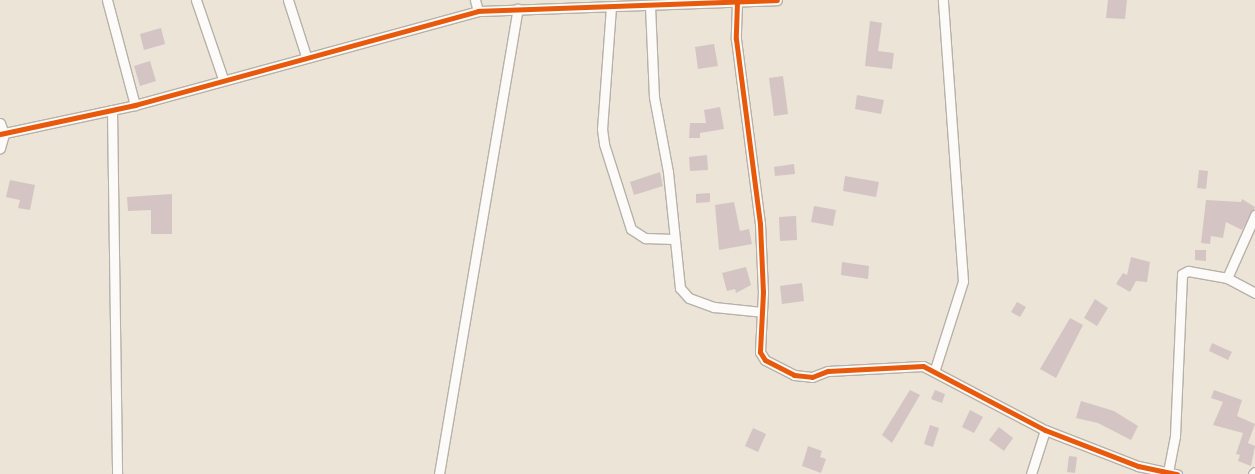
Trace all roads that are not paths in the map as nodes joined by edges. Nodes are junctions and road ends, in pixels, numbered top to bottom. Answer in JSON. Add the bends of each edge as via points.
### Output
{"nodes":[{"id":1,"x":107,"y":0,"type":"edge"},
{"id":2,"x":196,"y":0,"type":"edge"},
{"id":3,"x":288,"y":0,"type":"edge"},
{"id":4,"x":474,"y":0,"type":"edge"},
{"id":5,"x":777,"y":0,"type":"edge"},
{"id":6,"x":943,"y":0,"type":"edge"},
{"id":7,"x":737,"y":2,"type":"junction"},
{"id":8,"x":650,"y":6,"type":"junction"},
{"id":9,"x":611,"y":7,"type":"junction"},
{"id":10,"x":518,"y":9,"type":"junction"},
{"id":11,"x":478,"y":11,"type":"junction"},
{"id":12,"x":306,"y":56,"type":"junction"},
{"id":13,"x":223,"y":79,"type":"junction"},
{"id":14,"x":135,"y":105,"type":"junction"},
{"id":15,"x":112,"y":110,"type":"junction"},
{"id":16,"x":0,"y":123,"type":"edge"},
{"id":17,"x":2,"y":134,"type":"edge"},
{"id":18,"x":0,"y":148,"type":"edge"},
{"id":19,"x":1255,"y":215,"type":"edge"},
{"id":20,"x":673,"y":239,"type":"junction"},
{"id":21,"x":1227,"y":278,"type":"junction"},
{"id":22,"x":1255,"y":293,"type":"edge"},
{"id":23,"x":762,"y":312,"type":"junction"},
{"id":24,"x":936,"y":369,"type":"junction"},
{"id":25,"x":1045,"y":430,"type":"junction"},
{"id":26,"x":1136,"y":470,"type":"edge"},
{"id":27,"x":1255,"y":472,"type":"edge"},
{"id":28,"x":1172,"y":473,"type":"edge"},
{"id":29,"x":117,"y":474,"type":"edge"},
{"id":30,"x":439,"y":474,"type":"edge"},
{"id":31,"x":1031,"y":474,"type":"edge"},
{"id":32,"x":1253,"y":474,"type":"edge"}],
"edges":[{"from":1,"to":14,"type":"street"},
{"from":2,"to":13,"type":"street"},
{"from":3,"to":12,"type":"street"},
{"from":4,"to":11,"type":"street"},
{"from":5,"to":7,"type":"street"},
{"from":6,"to":24,"type":"street","via":[[963,281]]},
{"from":7,"to":8,"type":"street"},
{"from":7,"to":23,"type":"street","via":[[736,39],[760,224]]},
{"from":8,"to":9,"type":"street"},
{"from":8,"to":20,"type":"street","via":[[654,97],[668,172]]},
{"from":9,"to":10,"type":"street"},
{"from":9,"to":20,"type":"street","via":[[602,129],[604,144],[631,229],[645,238]]},
{"from":10,"to":11,"type":"street"},
{"from":10,"to":30,"type":"street"},
{"from":11,"to":12,"type":"street"},
{"from":12,"to":13,"type":"street"},
{"from":13,"to":14,"type":"street"},
{"from":14,"to":15,"type":"street"},
{"from":15,"to":17,"type":"street"},
{"from":15,"to":29,"type":"street"},
{"from":16,"to":17,"type":"street"},
{"from":17,"to":18,"type":"street"},
{"from":19,"to":21,"type":"street"},
{"from":20,"to":23,"type":"street","via":[[680,288],[689,298],[714,307]]},
{"from":21,"to":22,"type":"street"},
{"from":21,"to":28,"type":"street","via":[[1188,271],[1182,274]]},
{"from":23,"to":24,"type":"street","via":[[760,352],[774,366],[794,375],[812,377],[828,371],[923,366]]},
{"from":24,"to":25,"type":"street"},
{"from":25,"to":26,"type":"street"},
{"from":25,"to":31,"type":"street"},
{"from":26,"to":28,"type":"street"},
{"from":27,"to":32,"type":"street"}]}
